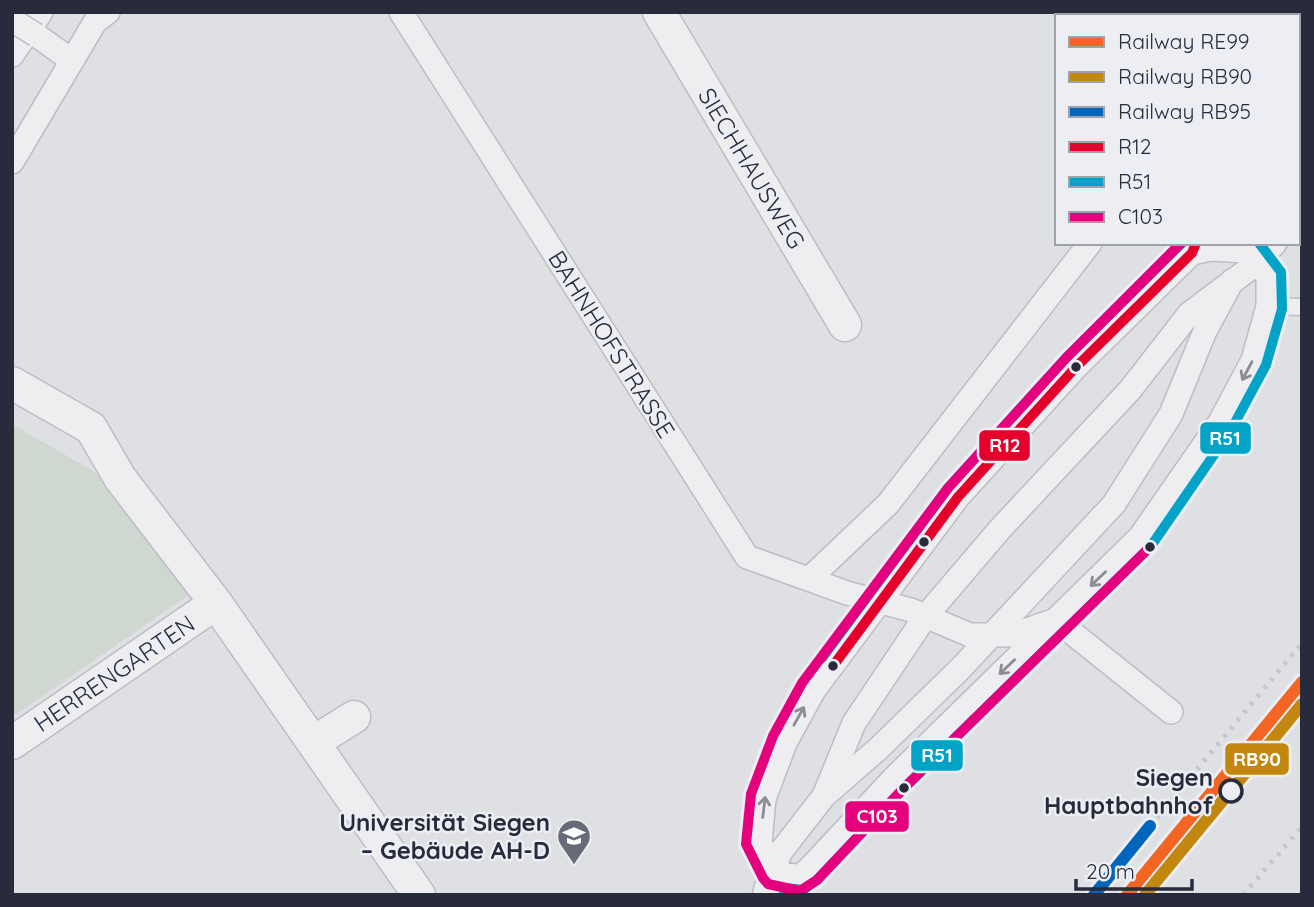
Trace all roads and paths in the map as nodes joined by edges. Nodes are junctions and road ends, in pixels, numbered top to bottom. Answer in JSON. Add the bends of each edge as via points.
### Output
{"nodes":[{"id":1,"x":108,"y":12,"type":"edge"},
{"id":2,"x":401,"y":12,"type":"edge"},
{"id":3,"x":659,"y":12,"type":"edge"},
{"id":4,"x":12,"y":20,"type":"edge"},
{"id":5,"x":38,"y":23,"type":"edge"},
{"id":6,"x":12,"y":55,"type":"edge"},
{"id":7,"x":71,"y":60,"type":"junction"},
{"id":8,"x":12,"y":162,"type":"edge"},
{"id":9,"x":1088,"y":245,"type":"edge"},
{"id":10,"x":1273,"y":245,"type":"edge"},
{"id":11,"x":1194,"y":248,"type":"edge"},
{"id":12,"x":1257,"y":263,"type":"junction"},
{"id":13,"x":1205,"y":282,"type":"dead end"},
{"id":14,"x":1234,"y":289,"type":"junction"},
{"id":15,"x":1268,"y":306,"type":"junction"},
{"id":16,"x":1302,"y":307,"type":"edge"},
{"id":17,"x":845,"y":325,"type":"dead end"},
{"id":18,"x":12,"y":383,"type":"edge"},
{"id":19,"x":1131,"y":479,"type":"junction"},
{"id":20,"x":1107,"y":486,"type":"dead end"},
{"id":21,"x":937,"y":573,"type":"dead end"},
{"id":22,"x":809,"y":579,"type":"junction"},
{"id":23,"x":941,"y":598,"type":"junction"},
{"id":24,"x":880,"y":602,"type":"junction"},
{"id":25,"x":216,"y":603,"type":"junction"},
{"id":26,"x":1043,"y":605,"type":"junction"},
{"id":27,"x":915,"y":623,"type":"junction"},
{"id":28,"x":991,"y":646,"type":"junction"},
{"id":29,"x":1171,"y":712,"type":"dead end"},
{"id":30,"x":354,"y":717,"type":"dead end"},
{"id":31,"x":314,"y":742,"type":"junction"},
{"id":32,"x":12,"y":743,"type":"edge"},
{"id":33,"x":824,"y":796,"type":"junction"},
{"id":34,"x":781,"y":859,"type":"edge"},
{"id":35,"x":419,"y":895,"type":"edge"}],
"edges":[{"from":1,"to":7,"type":"street","via":[[95,22]]},
{"from":2,"to":22,"type":"street","name":"BAHNHOFSTRASSE","via":[[747,556]]},
{"from":3,"to":17,"type":"street","name":"SIECHHAUSWEG"},
{"from":4,"to":5,"type":"street","bridge":true},
{"from":5,"to":6,"type":"street"},
{"from":5,"to":7,"type":"street"},
{"from":7,"to":8,"type":"street"},
{"from":9,"to":22,"type":"street","via":[[888,504]]},
{"from":10,"to":12,"type":"street"},
{"from":11,"to":12,"type":"street","via":[[1247,251]]},
{"from":11,"to":24,"type":"street","via":[[958,496]]},
{"from":12,"to":14,"type":"street"},
{"from":12,"to":15,"type":"street","via":[[1268,276]]},
{"from":13,"to":14,"type":"street"},
{"from":14,"to":19,"type":"street","via":[[1205,331],[1171,414]]},
{"from":14,"to":23,"type":"street","via":[[1189,314],[1080,454],[1001,528]]},
{"from":15,"to":16,"type":"lane"},
{"from":15,"to":26,"type":"street","one_way":true,"via":[[1253,360],[1220,422],[1140,537]]},
{"from":18,"to":25,"type":"street","via":[[91,428],[120,478]]},
{"from":19,"to":20,"type":"street"},
{"from":19,"to":26,"type":"street"},
{"from":21,"to":23,"type":"street"},
{"from":22,"to":24,"type":"street","name":"BAHNHOFSTRASSE"},
{"from":23,"to":27,"type":"street"},
{"from":24,"to":27,"type":"street","name":"BAHNHOFSTRASSE"},
{"from":34,"to":24,"type":"street","one_way":true,"via":[[761,843],[764,799],[785,743],[814,690]]},
{"from":25,"to":31,"type":"street"},
{"from":25,"to":32,"type":"street","name":"HERRENGARTEN"},
{"from":26,"to":28,"type":"street"},
{"from":26,"to":28,"type":"street","name":"BAHNHOFSTRASSE","via":[[1012,635]]},
{"from":26,"to":29,"type":"street"},
{"from":26,"to":34,"type":"street","one_way":true,"via":[[808,870],[799,877]]},
{"from":27,"to":28,"type":"street","name":"BAHNHOFSTRASSE","via":[[970,635]]},
{"from":27,"to":33,"type":"street","via":[[854,723]]},
{"from":28,"to":33,"type":"street","via":[[961,668]]},
{"from":30,"to":31,"type":"street"},
{"from":31,"to":35,"type":"street"},
{"from":33,"to":34,"type":"street"}]}
